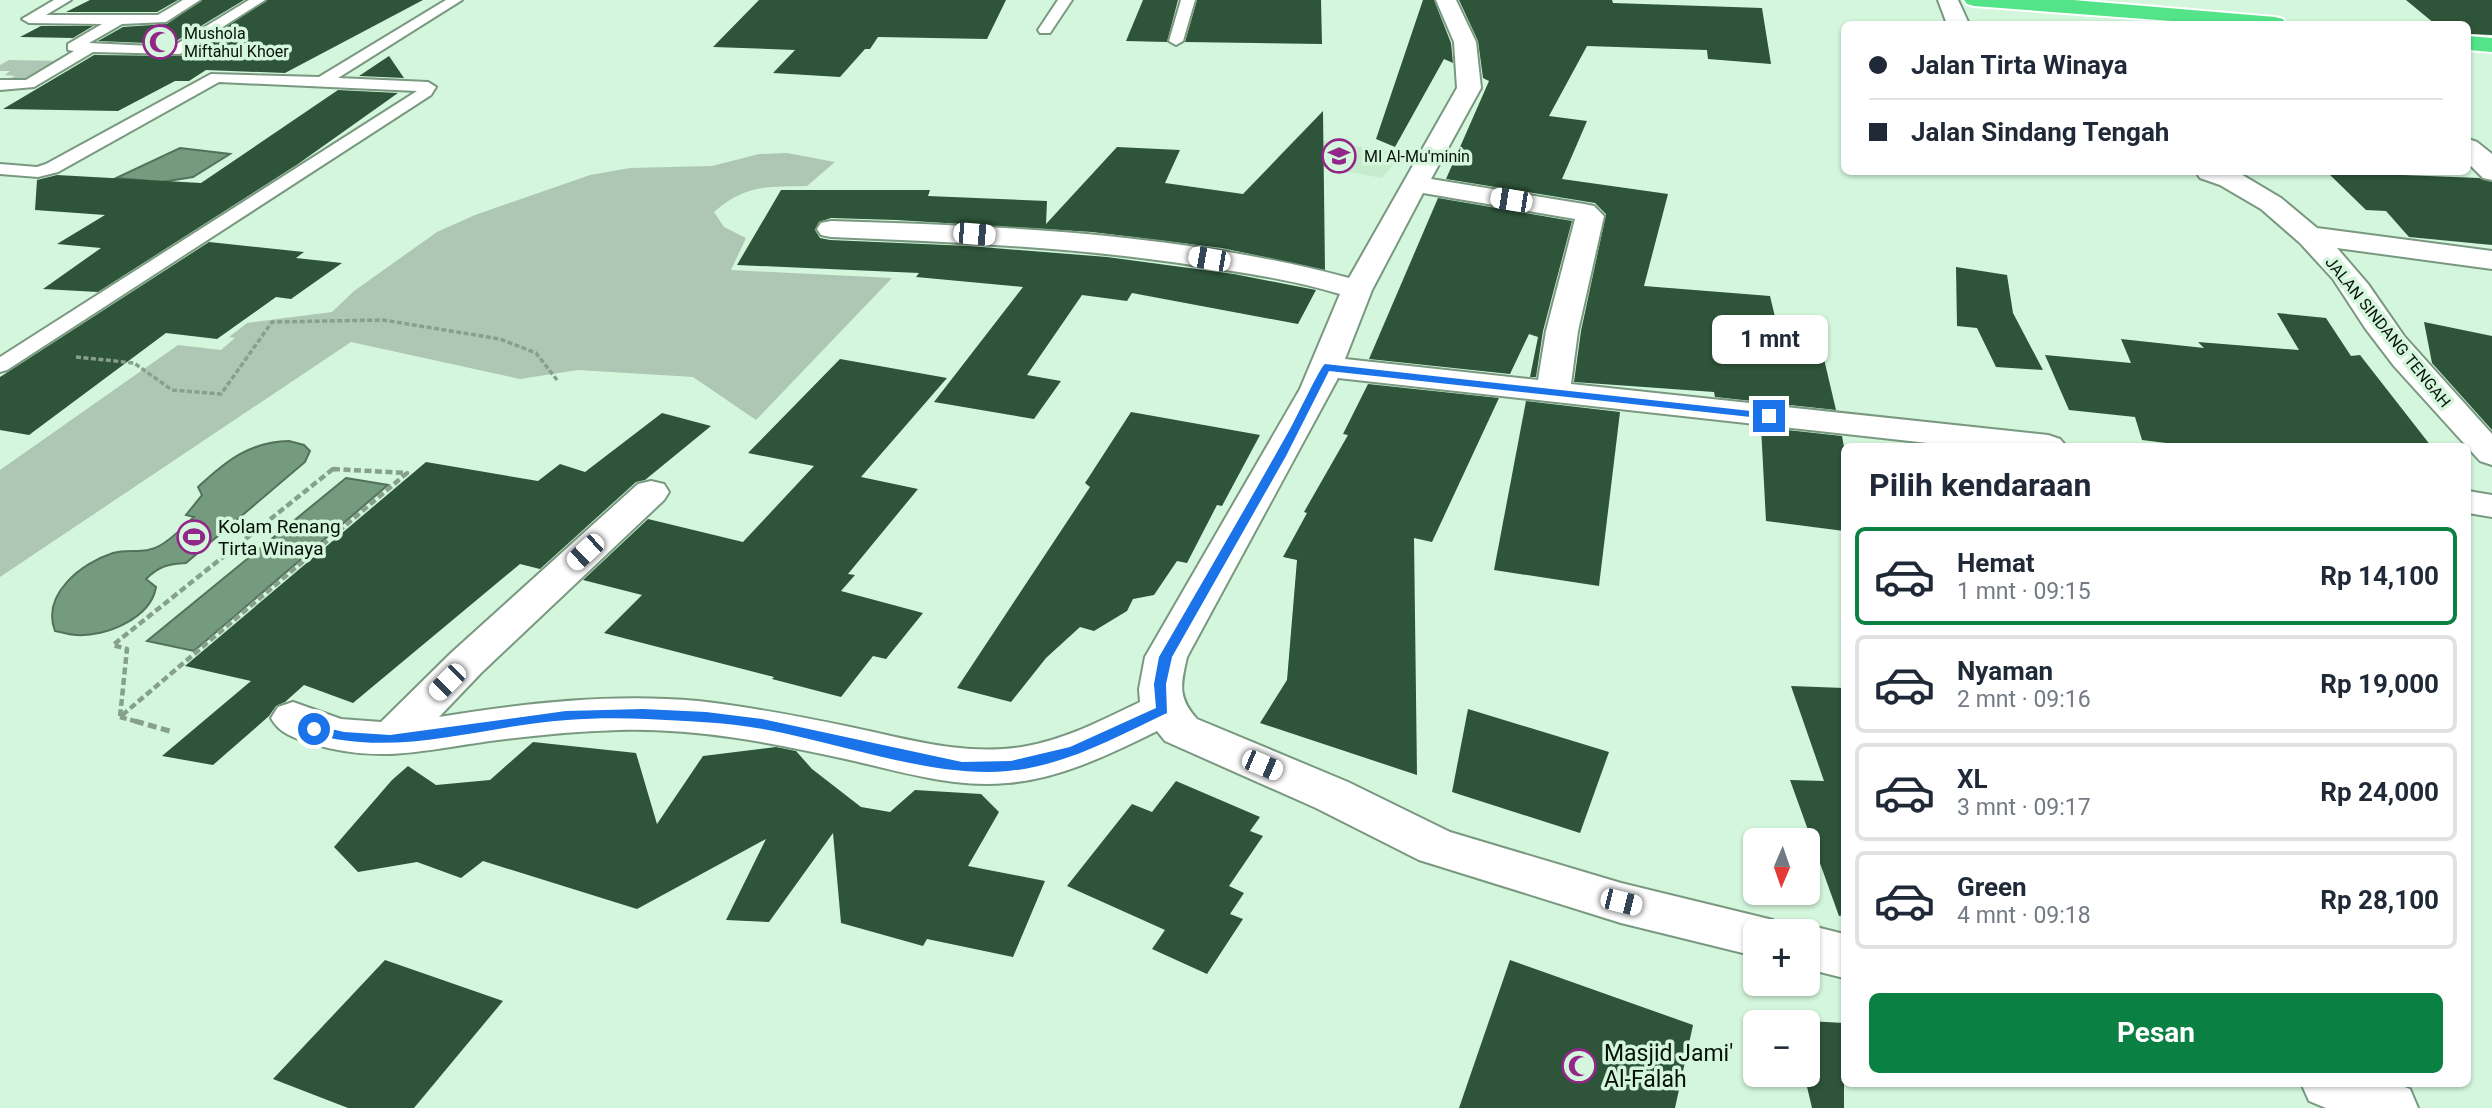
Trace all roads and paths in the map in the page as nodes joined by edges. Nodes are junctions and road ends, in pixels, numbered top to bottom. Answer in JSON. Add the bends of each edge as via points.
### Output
{"nodes":[{"id":1,"x":64,"y":0,"type":"edge"},
{"id":2,"x":193,"y":0,"type":"edge"},
{"id":3,"x":258,"y":0,"type":"edge"},
{"id":4,"x":455,"y":0,"type":"edge"},
{"id":5,"x":1065,"y":0,"type":"edge"},
{"id":6,"x":1188,"y":0,"type":"edge"},
{"id":7,"x":1446,"y":0,"type":"edge"},
{"id":8,"x":1948,"y":0,"type":"edge"},
{"id":9,"x":1974,"y":0,"type":"edge"},
{"id":10,"x":2111,"y":5,"type":"edge"},
{"id":11,"x":118,"y":20,"type":"junction"},
{"id":12,"x":1957,"y":21,"type":"edge"},
{"id":13,"x":2249,"y":21,"type":"edge"},
{"id":14,"x":1045,"y":30,"type":"dead end"},
{"id":15,"x":1176,"y":41,"type":"dead end"},
{"id":16,"x":2471,"y":43,"type":"edge"},
{"id":17,"x":2492,"y":45,"type":"edge"},
{"id":18,"x":90,"y":48,"type":"junction"},
{"id":19,"x":323,"y":82,"type":"junction"},
{"id":20,"x":0,"y":85,"type":"edge"},
{"id":21,"x":2471,"y":149,"type":"edge"},
{"id":22,"x":0,"y":169,"type":"edge"},
{"id":23,"x":2492,"y":172,"type":"edge"},
{"id":24,"x":2216,"y":175,"type":"edge"},
{"id":25,"x":1415,"y":184,"type":"junction"},
{"id":26,"x":831,"y":229,"type":"dead end"},
{"id":27,"x":2308,"y":235,"type":"junction"},
{"id":28,"x":2492,"y":260,"type":"edge"},
{"id":29,"x":1357,"y":290,"type":"junction"},
{"id":30,"x":23,"y":352,"type":"junction"},
{"id":31,"x":0,"y":366,"type":"edge"},
{"id":32,"x":1325,"y":367,"type":"junction"},
{"id":33,"x":557,"y":380,"type":"dead end"},
{"id":34,"x":1553,"y":392,"type":"junction"},
{"id":35,"x":2020,"y":443,"type":"edge"},
{"id":36,"x":2492,"y":454,"type":"edge"},
{"id":37,"x":652,"y":492,"type":"dead end"},
{"id":38,"x":2471,"y":502,"type":"edge"},
{"id":39,"x":2492,"y":506,"type":"edge"},
{"id":40,"x":1163,"y":710,"type":"junction"},
{"id":41,"x":120,"y":717,"type":"junction"},
{"id":42,"x":293,"y":718,"type":"dead end"},
{"id":43,"x":173,"y":732,"type":"dead end"},
{"id":44,"x":390,"y":740,"type":"junction"},
{"id":45,"x":1743,"y":932,"type":"edge"},
{"id":46,"x":1820,"y":950,"type":"edge"},
{"id":47,"x":1841,"y":955,"type":"edge"},
{"id":48,"x":2339,"y":1087,"type":"edge"},
{"id":49,"x":2390,"y":1108,"type":"edge"}],
"edges":[{"from":1,"to":11,"type":"lane","via":[[29,19]]},
{"from":2,"to":11,"type":"lane","via":[[161,19]]},
{"from":3,"to":18,"type":"lane","via":[[176,51]]},
{"from":4,"to":19,"type":"lane"},
{"from":5,"to":14,"type":"lane"},
{"from":6,"to":15,"type":"lane"},
{"from":7,"to":25,"type":"street","via":[[1461,22],[1471,64],[1469,89]]},
{"from":8,"to":12,"type":"street"},
{"from":9,"to":10,"type":"highway"},
{"from":10,"to":13,"type":"highway"},
{"from":11,"to":18,"type":"lane","via":[[73,47]]},
{"from":16,"to":17,"type":"highway"},
{"from":18,"to":20,"type":"lane","via":[[29,84]]},
{"from":19,"to":22,"type":"lane","via":[[216,77],[52,168],[38,172]]},
{"from":19,"to":30,"type":"lane","via":[[428,88]]},
{"from":21,"to":23,"type":"street"},
{"from":24,"to":27,"type":"street","name":"JALAN SINDANG TENGAH","via":[[2245,188]]},
{"from":25,"to":29,"type":"street"},
{"from":25,"to":34,"type":"street","via":[[1589,214]]},
{"from":26,"to":29,"type":"street","via":[[953,232],[1169,252],[1325,279]]},
{"from":27,"to":28,"type":"street"},
{"from":27,"to":36,"type":"street","name":"JALAN SINDANG TENGAH","via":[[2357,290],[2377,323],[2437,397]]},
{"from":29,"to":32,"type":"street"},
{"from":30,"to":31,"type":"lane"},
{"from":30,"to":33,"type":"path","via":[[134,363],[172,390],[221,394],[272,322],[383,320],[499,340],[536,353]]},
{"from":32,"to":34,"type":"street"},
{"from":32,"to":40,"type":"street","via":[[1291,437],[1166,657],[1160,684]]},
{"from":34,"to":35,"type":"street"},
{"from":37,"to":44,"type":"street"},
{"from":38,"to":39,"type":"street"},
{"from":40,"to":44,"type":"street","via":[[1073,751],[999,766],[962,768],[762,724],[668,715],[566,716]]},
{"from":40,"to":45,"type":"street","via":[[1181,730],[1332,795],[1436,847],[1621,902]]},
{"from":41,"to":41,"type":"path","via":[[127,649],[113,645],[332,469],[407,473]]},
{"from":41,"to":43,"type":"path"},
{"from":42,"to":44,"type":"street","via":[[344,737]]},
{"from":46,"to":47,"type":"street"},
{"from":48,"to":49,"type":"street"}]}
